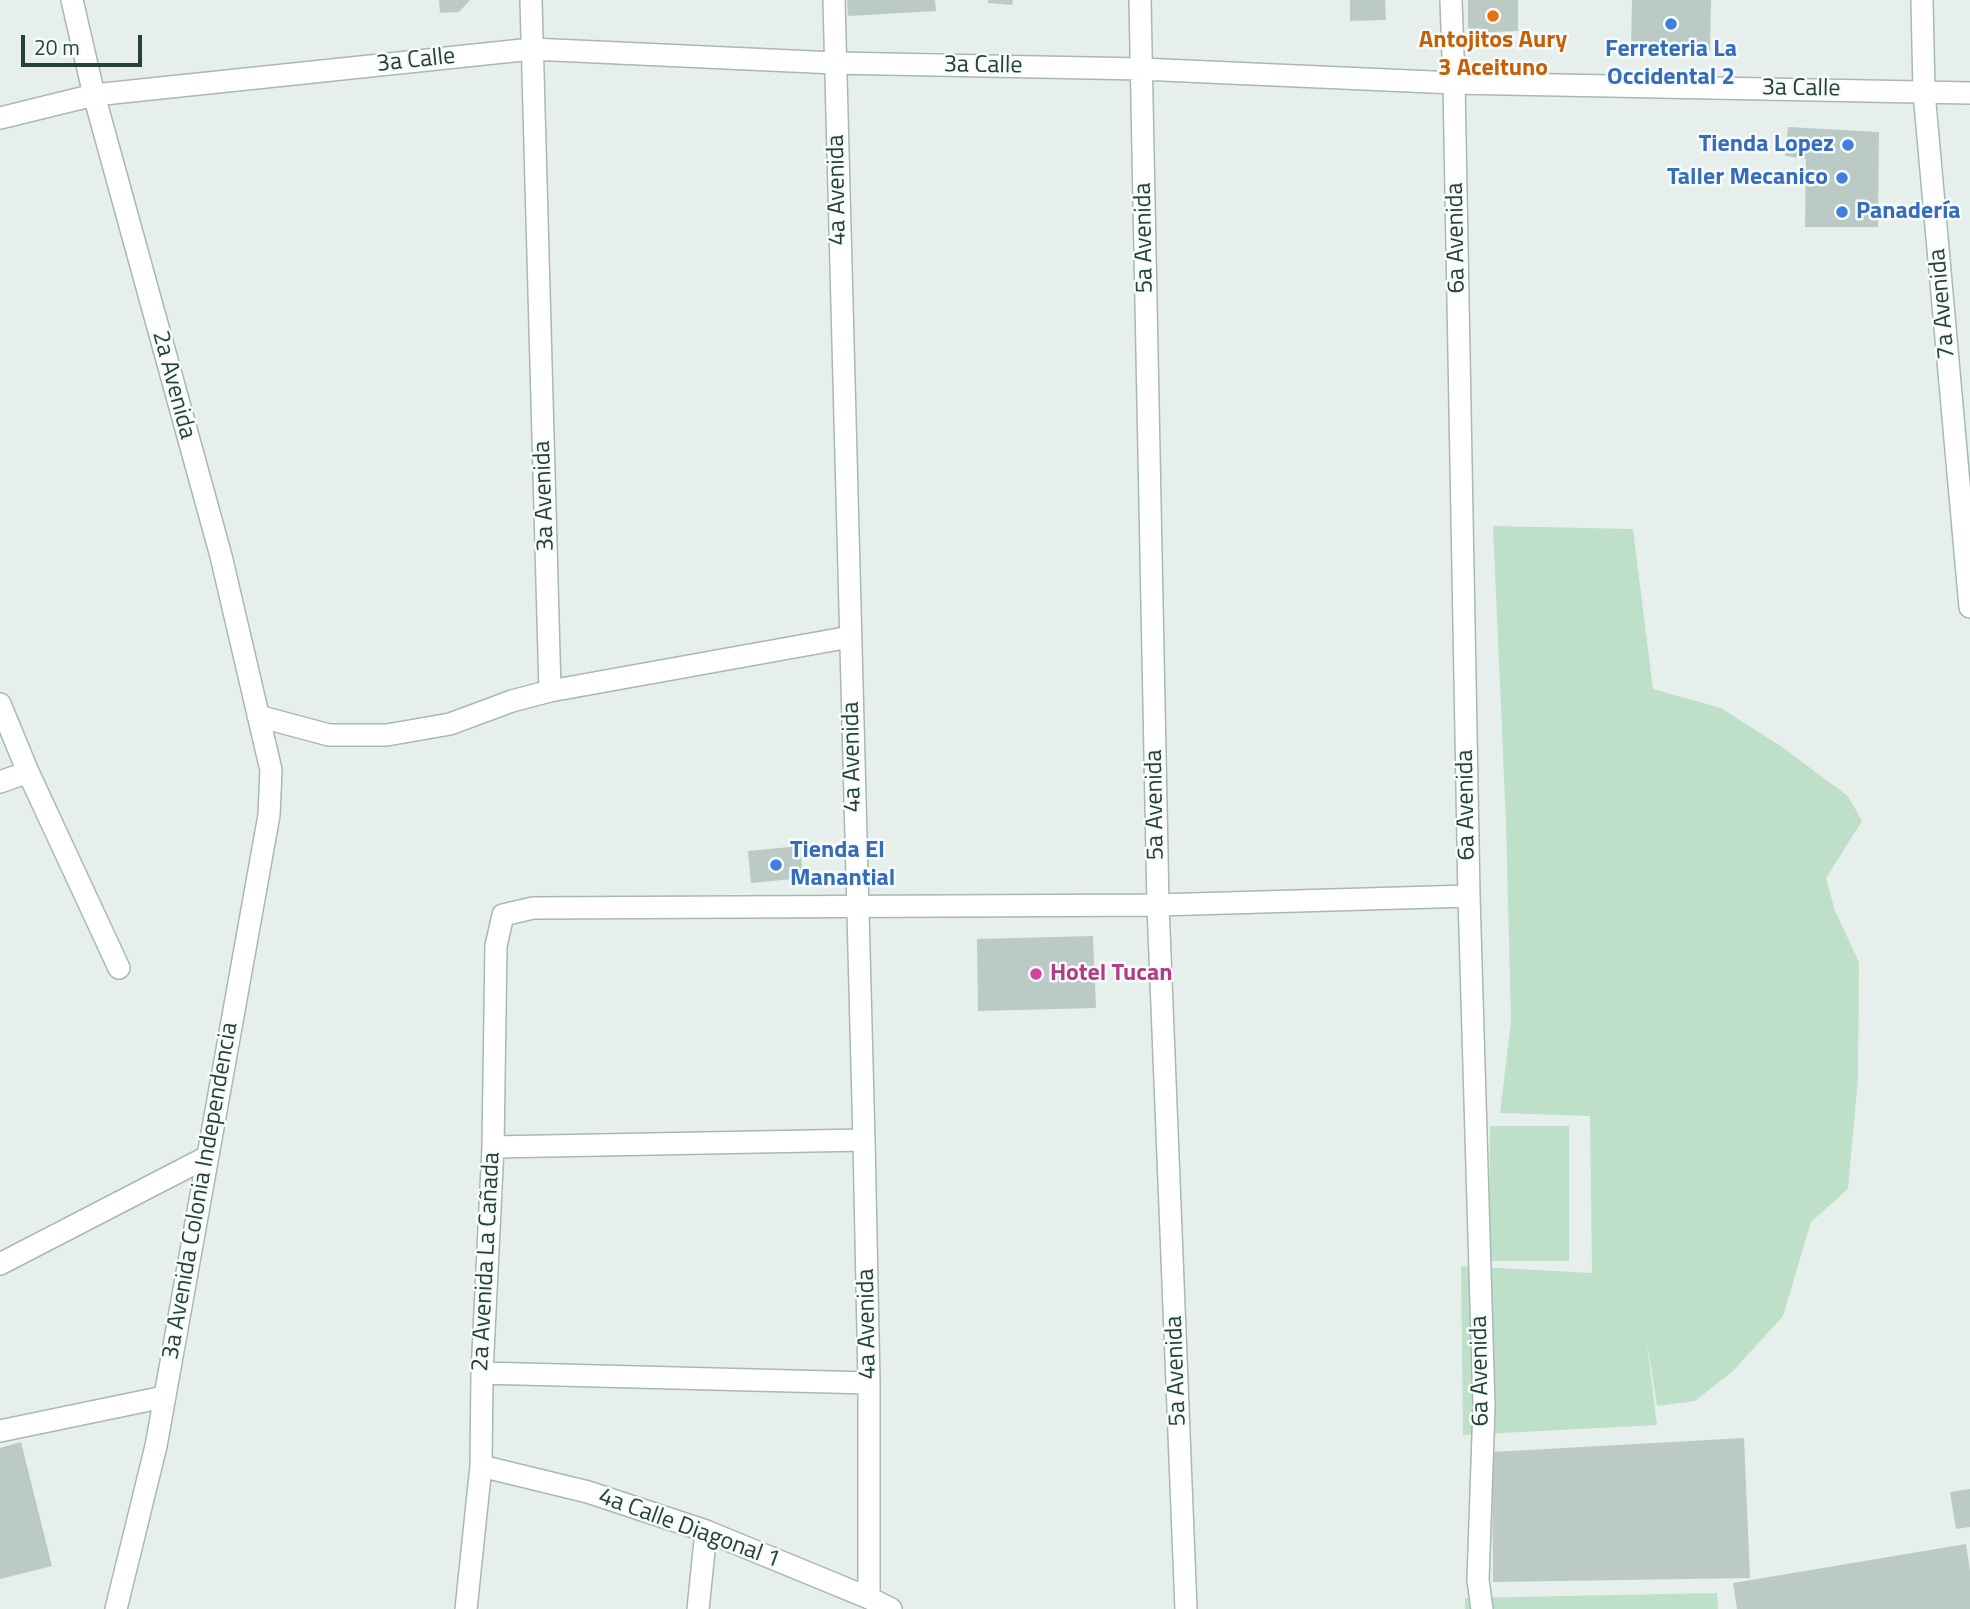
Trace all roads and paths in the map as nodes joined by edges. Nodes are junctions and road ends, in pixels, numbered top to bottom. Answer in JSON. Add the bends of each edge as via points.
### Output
{"nodes":[{"id":1,"x":72,"y":0,"type":"edge"},
{"id":2,"x":531,"y":0,"type":"edge"},
{"id":3,"x":834,"y":0,"type":"edge"},
{"id":4,"x":1140,"y":0,"type":"edge"},
{"id":5,"x":1451,"y":0,"type":"edge"},
{"id":6,"x":1922,"y":0,"type":"edge"},
{"id":7,"x":532,"y":49,"type":"junction"},
{"id":8,"x":835,"y":63,"type":"junction"},
{"id":9,"x":1141,"y":69,"type":"junction"},
{"id":10,"x":1454,"y":83,"type":"junction"},
{"id":11,"x":1924,"y":92,"type":"junction"},
{"id":12,"x":1970,"y":93,"type":"edge"},
{"id":13,"x":93,"y":95,"type":"junction"},
{"id":14,"x":0,"y":118,"type":"edge"},
{"id":15,"x":1970,"y":607,"type":"edge"},
{"id":16,"x":850,"y":637,"type":"junction"},
{"id":17,"x":550,"y":691,"type":"junction"},
{"id":18,"x":0,"y":704,"type":"edge"},
{"id":19,"x":258,"y":716,"type":"junction"},
{"id":20,"x":271,"y":771,"type":"joint"},
{"id":21,"x":28,"y":772,"type":"junction"},
{"id":22,"x":0,"y":782,"type":"edge"},
{"id":23,"x":1469,"y":896,"type":"junction"},
{"id":24,"x":1158,"y":905,"type":"junction"},
{"id":25,"x":857,"y":906,"type":"junction"},
{"id":26,"x":120,"y":968,"type":"dead end"},
{"id":27,"x":864,"y":1140,"type":"junction"},
{"id":28,"x":493,"y":1147,"type":"junction"},
{"id":29,"x":207,"y":1157,"type":"junction"},
{"id":30,"x":0,"y":1264,"type":"edge"},
{"id":31,"x":482,"y":1373,"type":"junction"},
{"id":32,"x":869,"y":1383,"type":"junction"},
{"id":33,"x":164,"y":1397,"type":"junction"},
{"id":34,"x":0,"y":1431,"type":"edge"},
{"id":35,"x":481,"y":1466,"type":"junction"},
{"id":36,"x":706,"y":1531,"type":"junction"},
{"id":37,"x":869,"y":1598,"type":"junction"},
{"id":38,"x":116,"y":1609,"type":"edge"},
{"id":39,"x":466,"y":1609,"type":"edge"},
{"id":40,"x":698,"y":1609,"type":"edge"},
{"id":41,"x":891,"y":1609,"type":"edge"},
{"id":42,"x":1186,"y":1609,"type":"edge"},
{"id":43,"x":1482,"y":1609,"type":"edge"}],
"edges":[{"from":1,"to":13,"type":"street","name":"2a Avenida"},
{"from":2,"to":7,"type":"street","name":"3a Avenida"},
{"from":3,"to":8,"type":"street","name":"4a Avenida"},
{"from":4,"to":9,"type":"street","name":"5a Avenida"},
{"from":5,"to":10,"type":"street","name":"6a Avenida"},
{"from":6,"to":11,"type":"street","name":"7a Avenida"},
{"from":7,"to":8,"type":"street","name":"3a Calle"},
{"from":7,"to":13,"type":"street","name":"3a Calle"},
{"from":7,"to":17,"type":"street","name":"3a Avenida"},
{"from":8,"to":9,"type":"street","name":"3a Calle"},
{"from":8,"to":16,"type":"street","name":"4a Avenida"},
{"from":9,"to":10,"type":"street","name":"3a Calle"},
{"from":9,"to":24,"type":"street","name":"5a Avenida"},
{"from":10,"to":11,"type":"street","name":"3a Calle"},
{"from":10,"to":23,"type":"street","name":"6a Avenida"},
{"from":11,"to":12,"type":"street","name":"3a Calle"},
{"from":11,"to":15,"type":"street","name":"7a Avenida"},
{"from":13,"to":14,"type":"street","name":"3a Calle"},
{"from":13,"to":19,"type":"street","name":"2a Avenida","via":[[221,556]]},
{"from":16,"to":17,"type":"street"},
{"from":16,"to":25,"type":"street","name":"4a Avenida"},
{"from":17,"to":19,"type":"street","via":[[450,724],[387,735],[330,735]]},
{"from":18,"to":21,"type":"street"},
{"from":19,"to":20,"type":"street","name":"2a Avenida"},
{"from":20,"to":29,"type":"street","name":"3a Avenida Colonia Independencia","via":[[269,815]]},
{"from":21,"to":22,"type":"street"},
{"from":21,"to":26,"type":"street"},
{"from":23,"to":24,"type":"street"},
{"from":23,"to":43,"type":"street","name":"6a Avenida","via":[[1484,1406],[1478,1580]]},
{"from":24,"to":25,"type":"street"},
{"from":24,"to":42,"type":"street","name":"5a Avenida"},
{"from":25,"to":27,"type":"street","name":"4a Avenida"},
{"from":25,"to":28,"type":"street","name":"2a Avenida La Cañada","via":[[533,908],[503,915],[496,946]]},
{"from":27,"to":28,"type":"street"},
{"from":27,"to":32,"type":"street","name":"4a Avenida"},
{"from":28,"to":31,"type":"street","name":"2a Avenida La Cañada"},
{"from":29,"to":30,"type":"street"},
{"from":29,"to":33,"type":"street","name":"3a Avenida Colonia Independencia"},
{"from":31,"to":32,"type":"street"},
{"from":31,"to":35,"type":"street","name":"2a Avenida La Cañada"},
{"from":32,"to":37,"type":"street","name":"4a Avenida"},
{"from":33,"to":34,"type":"street"},
{"from":33,"to":38,"type":"street","name":"3a Avenida Colonia Independencia"},
{"from":35,"to":36,"type":"street","name":"4a Calle Diagonal 1","via":[[589,1492]]},
{"from":35,"to":39,"type":"street","name":"2a Avenida La Cañada"},
{"from":36,"to":37,"type":"street","name":"4a Calle Diagonal 1"},
{"from":36,"to":40,"type":"street"},
{"from":37,"to":41,"type":"street","name":"4a Calle Diagonal 1"}]}
